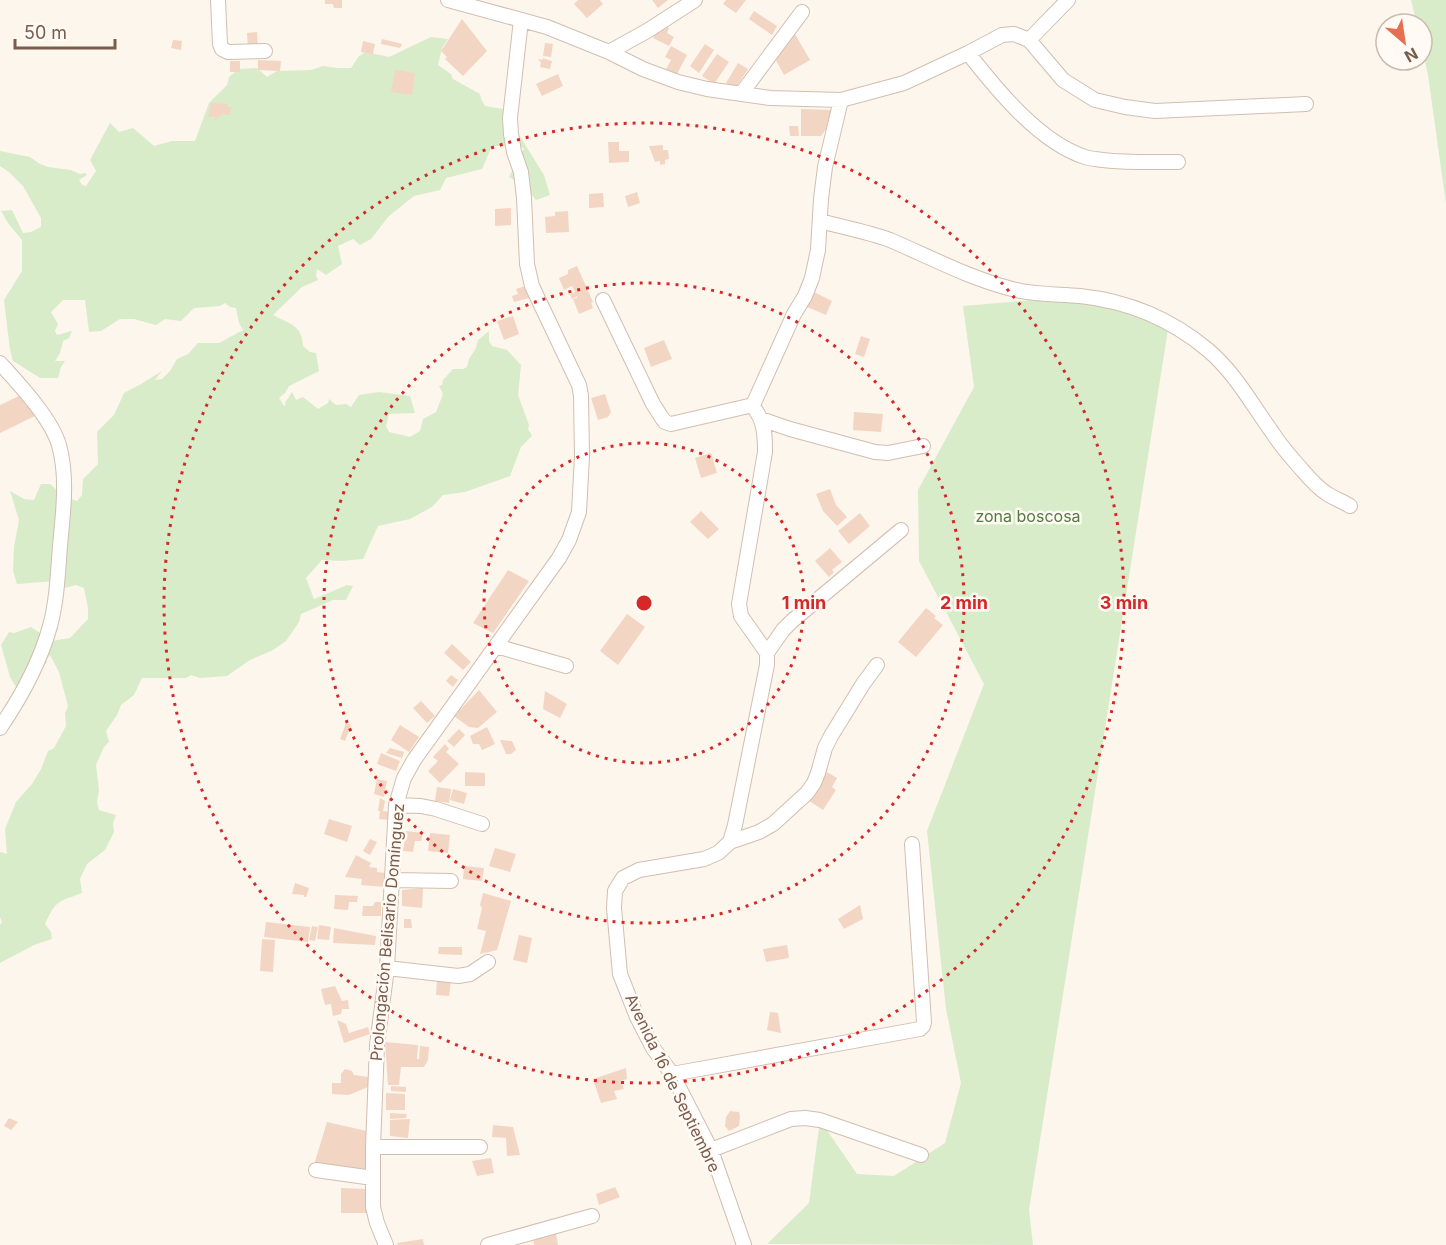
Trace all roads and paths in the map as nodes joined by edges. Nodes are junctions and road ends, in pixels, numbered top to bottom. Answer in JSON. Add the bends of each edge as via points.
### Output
{"nodes":[{"id":1,"x":218,"y":0,"type":"edge"},
{"id":2,"x":448,"y":0,"type":"edge"},
{"id":3,"x":695,"y":0,"type":"edge"},
{"id":4,"x":1068,"y":0,"type":"edge"},
{"id":5,"x":802,"y":12,"type":"dead end"},
{"id":6,"x":521,"y":20,"type":"junction"},
{"id":7,"x":1029,"y":40,"type":"junction"},
{"id":8,"x":265,"y":51,"type":"dead end"},
{"id":9,"x":609,"y":52,"type":"junction"},
{"id":10,"x":968,"y":53,"type":"junction"},
{"id":11,"x":741,"y":94,"type":"junction"},
{"id":12,"x":841,"y":100,"type":"junction"},
{"id":13,"x":1306,"y":104,"type":"dead end"},
{"id":14,"x":1178,"y":162,"type":"dead end"},
{"id":15,"x":819,"y":221,"type":"junction"},
{"id":16,"x":603,"y":300,"type":"dead end"},
{"id":17,"x":0,"y":363,"type":"edge"},
{"id":18,"x":753,"y":405,"type":"junction"},
{"id":19,"x":761,"y":419,"type":"junction"},
{"id":20,"x":923,"y":446,"type":"dead end"},
{"id":21,"x":1350,"y":506,"type":"dead end"},
{"id":22,"x":902,"y":530,"type":"dead end"},
{"id":23,"x":496,"y":646,"type":"junction"},
{"id":24,"x":767,"y":653,"type":"junction"},
{"id":25,"x":877,"y":665,"type":"dead end"},
{"id":26,"x":566,"y":666,"type":"dead end"},
{"id":27,"x":0,"y":728,"type":"edge"},
{"id":28,"x":396,"y":805,"type":"junction"},
{"id":29,"x":482,"y":824,"type":"dead end"},
{"id":30,"x":730,"y":842,"type":"junction"},
{"id":31,"x":912,"y":844,"type":"dead end"},
{"id":32,"x":392,"y":880,"type":"junction"},
{"id":33,"x":451,"y":881,"type":"dead end"},
{"id":34,"x":488,"y":962,"type":"dead end"},
{"id":35,"x":387,"y":968,"type":"junction"},
{"id":36,"x":672,"y":1074,"type":"junction"},
{"id":37,"x":373,"y":1147,"type":"junction"},
{"id":38,"x":480,"y":1147,"type":"dead end"},
{"id":39,"x":711,"y":1150,"type":"junction"},
{"id":40,"x":921,"y":1155,"type":"dead end"},
{"id":41,"x":316,"y":1170,"type":"dead end"},
{"id":42,"x":373,"y":1178,"type":"junction"},
{"id":43,"x":592,"y":1216,"type":"dead end"},
{"id":44,"x":386,"y":1245,"type":"edge"},
{"id":45,"x":488,"y":1245,"type":"edge"},
{"id":46,"x":744,"y":1245,"type":"edge"}],
"edges":[{"from":1,"to":8,"type":"street","via":[[222,49]]},
{"from":2,"to":6,"type":"street"},
{"from":3,"to":9,"type":"street"},
{"from":4,"to":7,"type":"street"},
{"from":5,"to":11,"type":"street"},
{"from":6,"to":9,"type":"street"},
{"from":6,"to":23,"type":"street","name":"Prolongación Belisario Domínguez","via":[[510,118],[521,172],[527,264],[532,286],[579,385],[582,456],[579,512],[569,540]]},
{"from":7,"to":10,"type":"street","via":[[1014,34],[1002,35]]},
{"from":7,"to":13,"type":"street","via":[[1063,80],[1095,100],[1125,107],[1155,111]]},
{"from":9,"to":11,"type":"street","via":[[678,82]]},
{"from":10,"to":12,"type":"street","via":[[904,83]]},
{"from":10,"to":14,"type":"street","via":[[1023,117],[1072,152],[1119,162]]},
{"from":11,"to":12,"type":"street"},
{"from":12,"to":15,"type":"street","via":[[825,167]]},
{"from":15,"to":18,"type":"street","via":[[812,278]]},
{"from":15,"to":21,"type":"street","via":[[887,239],[1014,290],[1107,300],[1157,316],[1208,350],[1240,384],[1272,433],[1311,480],[1325,493]]},
{"from":16,"to":18,"type":"street","via":[[665,422],[682,422]]},
{"from":17,"to":27,"type":"street","via":[[46,420],[58,443],[64,507],[50,625],[28,682]]},
{"from":18,"to":19,"type":"street"},
{"from":19,"to":20,"type":"street","via":[[875,452]]},
{"from":19,"to":24,"type":"street","via":[[765,452],[740,604],[741,616]]},
{"from":22,"to":24,"type":"street","via":[[792,621]]},
{"from":23,"to":26,"type":"street"},
{"from":23,"to":28,"type":"street","name":"Prolongación Belisario Domínguez","via":[[414,760]]},
{"from":24,"to":30,"type":"street"},
{"from":25,"to":30,"type":"street","name":"Avenida 16 de Septiembre","via":[[831,735],[807,794],[773,824]]},
{"from":28,"to":29,"type":"street","via":[[436,808]]},
{"from":28,"to":32,"type":"street","name":"Prolongación Belisario Domínguez"},
{"from":30,"to":36,"type":"street","name":"Avenida 16 de Septiembre","via":[[704,859],[639,870],[623,878],[615,891],[620,974],[653,1048]]},
{"from":31,"to":36,"type":"street","via":[[924,1022],[920,1029]]},
{"from":32,"to":33,"type":"street"},
{"from":32,"to":35,"type":"street","name":"Prolongación Belisario Domínguez"},
{"from":34,"to":35,"type":"street","via":[[470,974],[458,976]]},
{"from":35,"to":37,"type":"street","name":"Prolongación Belisario Domínguez","via":[[377,1045]]},
{"from":36,"to":39,"type":"street","name":"Avenida 16 de Septiembre"},
{"from":37,"to":38,"type":"street"},
{"from":37,"to":42,"type":"street","name":"Prolongación Belisario Domínguez"},
{"from":39,"to":40,"type":"street","via":[[782,1122],[804,1118]]},
{"from":39,"to":46,"type":"street","name":"Avenida 16 de Septiembre"},
{"from":41,"to":42,"type":"street"},
{"from":42,"to":44,"type":"street","name":"Prolongación Belisario Domínguez","via":[[373,1207]]},
{"from":43,"to":45,"type":"street"}]}
